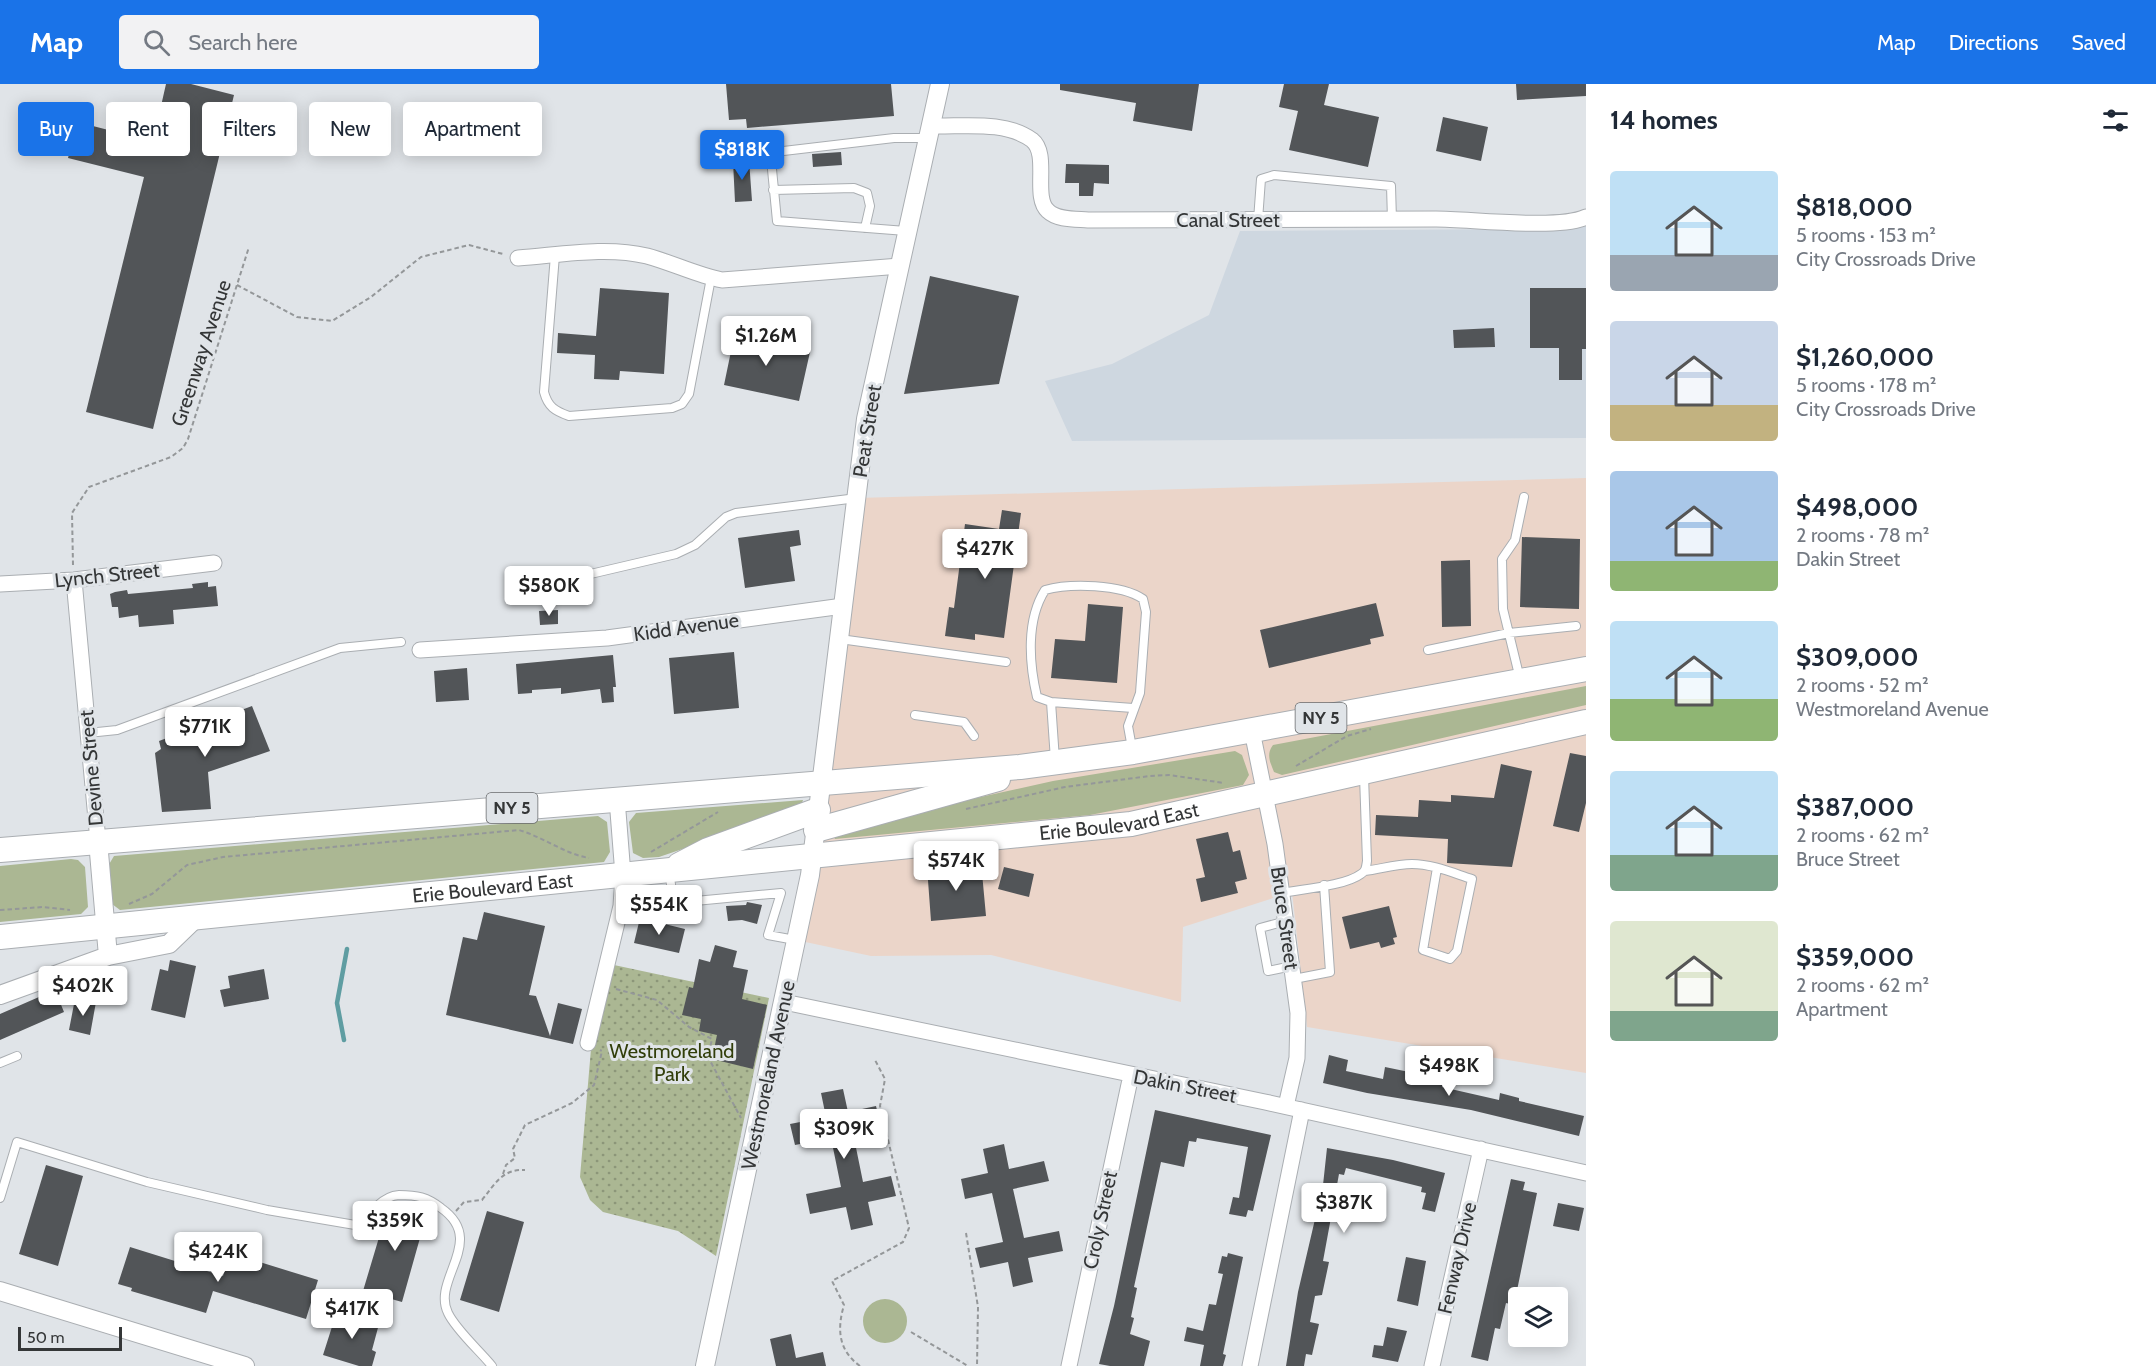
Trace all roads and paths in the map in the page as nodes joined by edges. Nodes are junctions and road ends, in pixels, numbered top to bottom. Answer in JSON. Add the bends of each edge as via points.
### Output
{"nodes":[{"id":1,"x":940,"y":84,"type":"edge"},
{"id":2,"x":930,"y":132,"type":"junction"},
{"id":3,"x":773,"y":190,"type":"junction"},
{"id":4,"x":1586,"y":217,"type":"edge"},
{"id":5,"x":1258,"y":220,"type":"junction"},
{"id":6,"x":1392,"y":220,"type":"junction"},
{"id":7,"x":865,"y":228,"type":"junction"},
{"id":8,"x":908,"y":231,"type":"junction"},
{"id":9,"x":249,"y":246,"type":"dead end"},
{"id":10,"x":555,"y":255,"type":"junction"},
{"id":11,"x":518,"y":258,"type":"joint"},
{"id":12,"x":900,"y":266,"type":"junction"},
{"id":13,"x":711,"y":278,"type":"junction"},
{"id":14,"x":237,"y":285,"type":"junction"},
{"id":15,"x":857,"y":498,"type":"junction"},
{"id":16,"x":1524,"y":498,"type":"dead end"},
{"id":17,"x":214,"y":563,"type":"dead end"},
{"id":18,"x":74,"y":580,"type":"junction"},
{"id":19,"x":0,"y":584,"type":"edge"},
{"id":20,"x":535,"y":587,"type":"dead end"},
{"id":21,"x":843,"y":606,"type":"junction"},
{"id":22,"x":1576,"y":626,"type":"dead end"},
{"id":23,"x":1509,"y":633,"type":"junction"},
{"id":24,"x":839,"y":639,"type":"junction"},
{"id":25,"x":401,"y":642,"type":"dead end"},
{"id":26,"x":420,"y":650,"type":"dead end"},
{"id":27,"x":1428,"y":650,"type":"dead end"},
{"id":28,"x":1006,"y":662,"type":"dead end"},
{"id":29,"x":1586,"y":669,"type":"edge"},
{"id":30,"x":1521,"y":680,"type":"junction"},
{"id":31,"x":1051,"y":702,"type":"junction"},
{"id":32,"x":1133,"y":708,"type":"junction"},
{"id":33,"x":915,"y":715,"type":"dead end"},
{"id":34,"x":1586,"y":722,"type":"edge"},
{"id":35,"x":1374,"y":728,"type":"dead end"},
{"id":36,"x":1252,"y":730,"type":"junction"},
{"id":37,"x":88,"y":733,"type":"junction"},
{"id":38,"x":974,"y":736,"type":"dead end"},
{"id":39,"x":1133,"y":752,"type":"junction"},
{"id":40,"x":1055,"y":762,"type":"junction"},
{"id":41,"x":1291,"y":768,"type":"dead end"},
{"id":42,"x":1363,"y":772,"type":"junction"},
{"id":43,"x":1229,"y":782,"type":"dead end"},
{"id":44,"x":821,"y":783,"type":"junction"},
{"id":45,"x":1265,"y":795,"type":"junction"},
{"id":46,"x":1013,"y":798,"type":"dead end"},
{"id":47,"x":617,"y":799,"type":"junction"},
{"id":48,"x":721,"y":810,"type":"dead end"},
{"id":49,"x":817,"y":820,"type":"junction"},
{"id":50,"x":98,"y":841,"type":"junction"},
{"id":51,"x":0,"y":850,"type":"edge"},
{"id":52,"x":642,"y":854,"type":"dead end"},
{"id":53,"x":813,"y":857,"type":"junction"},
{"id":54,"x":596,"y":858,"type":"dead end"},
{"id":55,"x":1437,"y":868,"type":"junction"},
{"id":56,"x":669,"y":871,"type":"junction"},
{"id":57,"x":1365,"y":871,"type":"junction"},
{"id":58,"x":623,"y":875,"type":"junction"},
{"id":59,"x":1324,"y":885,"type":"junction"},
{"id":60,"x":1282,"y":893,"type":"junction"},
{"id":61,"x":121,"y":906,"type":"dead end"},
{"id":62,"x":0,"y":910,"type":"edge"},
{"id":63,"x":78,"y":910,"type":"dead end"},
{"id":64,"x":196,"y":918,"type":"junction"},
{"id":65,"x":1286,"y":921,"type":"junction"},
{"id":66,"x":105,"y":927,"type":"junction"},
{"id":67,"x":0,"y":938,"type":"edge"},
{"id":68,"x":796,"y":940,"type":"junction"},
{"id":69,"x":108,"y":957,"type":"junction"},
{"id":70,"x":1293,"y":973,"type":"junction"},
{"id":71,"x":602,"y":984,"type":"junction"},
{"id":72,"x":0,"y":995,"type":"edge"},
{"id":73,"x":784,"y":1002,"type":"junction"},
{"id":74,"x":588,"y":1043,"type":"joint"},
{"id":75,"x":17,"y":1056,"type":"dead end"},
{"id":76,"x":875,"y":1060,"type":"dead end"},
{"id":77,"x":0,"y":1063,"type":"edge"},
{"id":78,"x":1131,"y":1075,"type":"junction"},
{"id":79,"x":1286,"y":1106,"type":"junction"},
{"id":80,"x":1302,"y":1110,"type":"junction"},
{"id":81,"x":757,"y":1123,"type":"junction"},
{"id":82,"x":1481,"y":1149,"type":"junction"},
{"id":83,"x":525,"y":1170,"type":"dead end"},
{"id":84,"x":1586,"y":1173,"type":"edge"},
{"id":85,"x":503,"y":1174,"type":"junction"},
{"id":86,"x":0,"y":1198,"type":"edge"},
{"id":87,"x":450,"y":1217,"type":"junction"},
{"id":88,"x":966,"y":1233,"type":"dead end"},
{"id":89,"x":0,"y":1292,"type":"edge"},
{"id":90,"x":911,"y":1332,"type":"dead end"},
{"id":91,"x":245,"y":1366,"type":"edge"},
{"id":92,"x":492,"y":1366,"type":"edge"},
{"id":93,"x":705,"y":1366,"type":"edge"},
{"id":94,"x":860,"y":1366,"type":"edge"},
{"id":95,"x":968,"y":1366,"type":"edge"},
{"id":96,"x":978,"y":1366,"type":"edge"},
{"id":97,"x":1069,"y":1366,"type":"edge"},
{"id":98,"x":1250,"y":1366,"type":"edge"},
{"id":99,"x":1432,"y":1366,"type":"edge"}],
"edges":[{"from":1,"to":2,"type":"street","name":"Peat Street"},
{"from":2,"to":3,"type":"lane","via":[[775,152],[771,159]]},
{"from":2,"to":5,"type":"street","name":"Canal Street","via":[[989,127],[1014,131],[1034,141],[1039,152],[1043,203],[1060,217]]},
{"from":2,"to":8,"type":"street","name":"Peat Street"},
{"from":3,"to":7,"type":"lane","via":[[777,222]]},
{"from":3,"to":7,"type":"lane","via":[[862,190],[867,193],[870,206]]},
{"from":4,"to":6,"type":"street","name":"Canal Street","via":[[1557,223]]},
{"from":5,"to":6,"type":"street","name":"Canal Street"},
{"from":5,"to":6,"type":"lane","via":[[1261,179],[1274,175],[1391,186]]},
{"from":7,"to":8,"type":"lane"},
{"from":8,"to":12,"type":"street","name":"Peat Street"},
{"from":9,"to":14,"type":"path","name":"Greenway Avenue"},
{"from":10,"to":11,"type":"street"},
{"from":10,"to":13,"type":"street","via":[[612,252],[647,256]]},
{"from":10,"to":13,"type":"lane","via":[[544,392],[547,404],[569,416],[682,404],[689,394]]},
{"from":11,"to":14,"type":"path","via":[[469,245],[421,257],[332,321],[297,317]]},
{"from":12,"to":13,"type":"street"},
{"from":12,"to":15,"type":"street","name":"Peat Street","via":[[866,419]]},
{"from":14,"to":18,"type":"path","name":"Greenway Avenue","via":[[183,448],[171,457],[97,483],[81,496],[71,524]]},
{"from":15,"to":20,"type":"lane","via":[[736,513],[695,545],[676,554]]},
{"from":15,"to":21,"type":"street","name":"Peat Street"},
{"from":16,"to":23,"type":"lane","via":[[1515,540],[1502,559],[1503,609]]},
{"from":17,"to":18,"type":"street","name":"Lynch Street"},
{"from":18,"to":19,"type":"street","name":"Lynch Street"},
{"from":18,"to":37,"type":"street","name":"Devine Street"},
{"from":21,"to":24,"type":"street","name":"Peat Street"},
{"from":21,"to":26,"type":"street","name":"Kidd Avenue","via":[[607,638]]},
{"from":22,"to":23,"type":"lane"},
{"from":23,"to":27,"type":"lane"},
{"from":23,"to":30,"type":"lane"},
{"from":24,"to":28,"type":"lane"},
{"from":24,"to":44,"type":"street","name":"Peat Street"},
{"from":25,"to":37,"type":"lane","via":[[340,648],[117,730]]},
{"from":29,"to":30,"type":"main road","number":"NY 5"},
{"from":30,"to":36,"type":"main road","number":"NY 5"},
{"from":31,"to":32,"type":"lane"},
{"from":31,"to":32,"type":"lane","via":[[1037,696],[1031,674],[1033,615],[1040,597],[1045,590],[1060,586],[1126,590],[1143,598],[1146,612],[1140,693]]},
{"from":31,"to":40,"type":"lane"},
{"from":32,"to":39,"type":"lane","via":[[1128,726]]},
{"from":33,"to":38,"type":"lane","via":[[964,722]]},
{"from":34,"to":42,"type":"main road","name":"Erie Boulevard East"},
{"from":35,"to":41,"type":"path","via":[[1347,735]]},
{"from":36,"to":39,"type":"main road","number":"NY 5"},
{"from":36,"to":45,"type":"street","name":"Bruce Street"},
{"from":37,"to":50,"type":"street","name":"Devine Street"},
{"from":39,"to":40,"type":"main road","number":"NY 5"},
{"from":40,"to":44,"type":"main road","number":"NY 5"},
{"from":40,"to":49,"type":"main road"},
{"from":42,"to":45,"type":"main road","name":"Erie Boulevard East"},
{"from":42,"to":57,"type":"lane"},
{"from":43,"to":46,"type":"path","via":[[1150,776]]},
{"from":44,"to":47,"type":"main road","number":"NY 5"},
{"from":44,"to":49,"type":"street","name":"Westmoreland Avenue"},
{"from":45,"to":53,"type":"main road","name":"Erie Boulevard East","via":[[1131,824]]},
{"from":45,"to":60,"type":"street","name":"Bruce Street"},
{"from":47,"to":50,"type":"main road","number":"NY 5"},
{"from":47,"to":58,"type":"street"},
{"from":48,"to":52,"type":"path","via":[[657,850]]},
{"from":49,"to":53,"type":"street","name":"Westmoreland Avenue"},
{"from":49,"to":56,"type":"main road","via":[[708,850]]},
{"from":50,"to":51,"type":"main road","number":"NY 5"},
{"from":50,"to":66,"type":"street","name":"Devine Street"},
{"from":53,"to":56,"type":"main road","name":"Erie Boulevard East"},
{"from":53,"to":68,"type":"street","name":"Westmoreland Avenue"},
{"from":54,"to":61,"type":"path","via":[[575,854],[519,830],[223,857],[188,865],[152,894]]},
{"from":55,"to":55,"type":"lane","via":[[1472,879],[1457,951],[1450,959],[1423,950]]},
{"from":55,"to":57,"type":"lane","via":[[1411,864]]},
{"from":56,"to":58,"type":"main road","name":"Erie Boulevard East"},
{"from":56,"to":68,"type":"lane","via":[[674,903],[781,893],[768,934]]},
{"from":57,"to":59,"type":"lane"},
{"from":58,"to":64,"type":"main road","name":"Erie Boulevard East"},
{"from":58,"to":71,"type":"street","via":[[621,906]]},
{"from":59,"to":60,"type":"lane"},
{"from":59,"to":70,"type":"lane","via":[[1330,972]]},
{"from":60,"to":65,"type":"street","name":"Bruce Street"},
{"from":62,"to":63,"type":"path"},
{"from":64,"to":66,"type":"main road","name":"Erie Boulevard East"},
{"from":64,"to":69,"type":"street","via":[[169,944]]},
{"from":65,"to":70,"type":"street","name":"Bruce Street"},
{"from":65,"to":70,"type":"lane","via":[[1260,928],[1268,971]]},
{"from":66,"to":67,"type":"main road","name":"Erie Boulevard East"},
{"from":66,"to":69,"type":"street","name":"Devine Street"},
{"from":68,"to":73,"type":"street","name":"Westmoreland Avenue"},
{"from":69,"to":72,"type":"street"},
{"from":70,"to":79,"type":"street","name":"Bruce Street","via":[[1298,1012],[1297,1058]]},
{"from":71,"to":74,"type":"street"},
{"from":71,"to":81,"type":"path","via":[[657,1000],[689,1027],[712,1039],[708,1057],[735,1109],[741,1119]]},
{"from":73,"to":78,"type":"street","name":"Dakin Street"},
{"from":73,"to":81,"type":"street","name":"Westmoreland Avenue"},
{"from":74,"to":85,"type":"path","via":[[602,1051],[594,1085],[572,1102],[525,1125],[513,1149],[514,1158]]},
{"from":75,"to":77,"type":"lane"},
{"from":76,"to":94,"type":"path","via":[[885,1079],[880,1106],[909,1228],[903,1242],[832,1281],[844,1305],[838,1327],[849,1358]]},
{"from":78,"to":79,"type":"street","name":"Dakin Street"},
{"from":78,"to":97,"type":"street","name":"Croly Street"},
{"from":79,"to":80,"type":"street","name":"Dakin Street"},
{"from":80,"to":82,"type":"street","name":"Dakin Street"},
{"from":80,"to":98,"type":"street"},
{"from":81,"to":93,"type":"street","name":"Westmoreland Avenue"},
{"from":82,"to":84,"type":"street","name":"Dakin Street"},
{"from":82,"to":99,"type":"street","name":"Fenway Drive"},
{"from":83,"to":85,"type":"path"},
{"from":85,"to":87,"type":"path","via":[[482,1200],[464,1202]]},
{"from":86,"to":87,"type":"lane","via":[[17,1142],[147,1182],[267,1210],[361,1226],[377,1205],[396,1195],[425,1196]]},
{"from":87,"to":92,"type":"lane","via":[[459,1227],[461,1238],[446,1296],[447,1312]]},
{"from":88,"to":96,"type":"path","via":[[978,1308]]},
{"from":89,"to":91,"type":"street"},
{"from":90,"to":95,"type":"path"}]}
